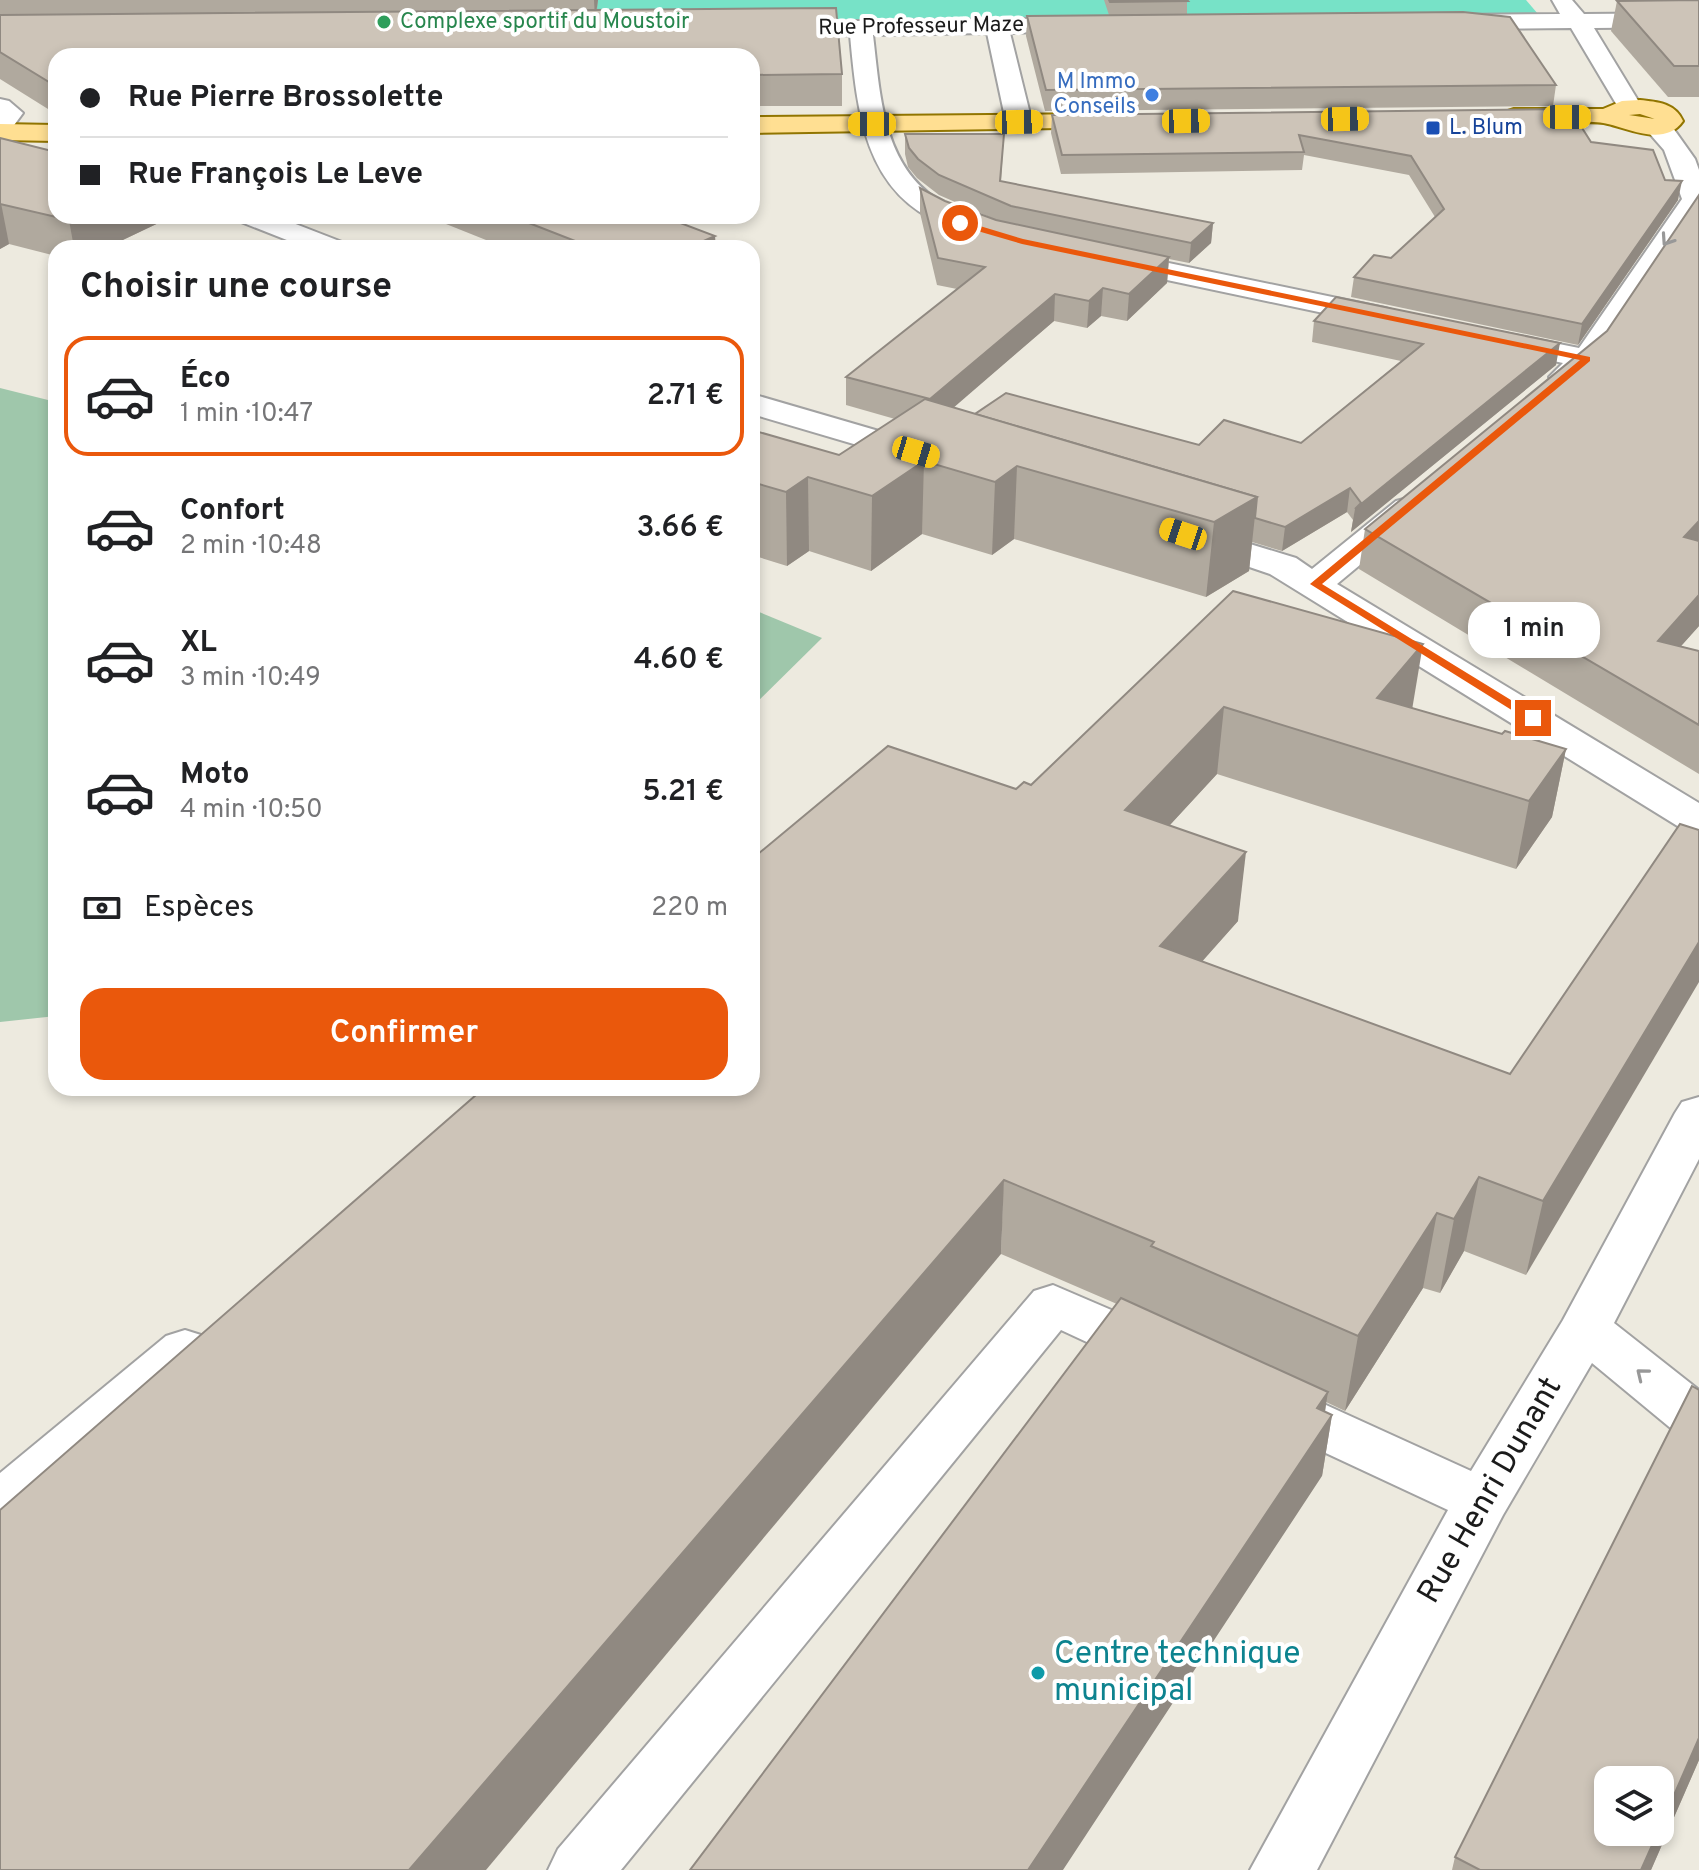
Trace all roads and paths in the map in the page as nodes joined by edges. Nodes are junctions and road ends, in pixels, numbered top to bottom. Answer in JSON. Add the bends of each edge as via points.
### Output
{"nodes":[{"id":1,"x":1560,"y":0,"type":"edge"},
{"id":2,"x":1699,"y":20,"type":"edge"},
{"id":3,"x":1578,"y":21,"type":"junction"},
{"id":4,"x":1433,"y":22,"type":"edge"},
{"id":5,"x":1103,"y":25,"type":"edge"},
{"id":6,"x":997,"y":26,"type":"junction"},
{"id":7,"x":861,"y":28,"type":"junction"},
{"id":8,"x":752,"y":29,"type":"edge"},
{"id":9,"x":0,"y":106,"type":"edge"},
{"id":10,"x":1622,"y":112,"type":"junction"},
{"id":11,"x":1699,"y":116,"type":"edge"},
{"id":12,"x":1488,"y":118,"type":"edge"},
{"id":13,"x":1139,"y":121,"type":"edge"},
{"id":14,"x":1663,"y":121,"type":"junction"},
{"id":15,"x":1019,"y":122,"type":"junction"},
{"id":16,"x":872,"y":124,"type":"junction"},
{"id":17,"x":760,"y":125,"type":"edge"},
{"id":18,"x":0,"y":129,"type":"edge"},
{"id":19,"x":48,"y":132,"type":"edge"},
{"id":20,"x":271,"y":224,"type":"edge"},
{"id":21,"x":997,"y":234,"type":"edge"},
{"id":22,"x":312,"y":240,"type":"edge"},
{"id":23,"x":1082,"y":254,"type":"edge"},
{"id":24,"x":1417,"y":324,"type":"edge"},
{"id":25,"x":1478,"y":336,"type":"edge"},
{"id":26,"x":1587,"y":359,"type":"junction"},
{"id":27,"x":1538,"y":399,"type":"edge"},
{"id":28,"x":760,"y":406,"type":"edge"},
{"id":29,"x":961,"y":466,"type":"edge"},
{"id":30,"x":1428,"y":491,"type":"edge"},
{"id":31,"x":1158,"y":526,"type":"edge"},
{"id":32,"x":1315,"y":584,"type":"junction"},
{"id":33,"x":1699,"y":821,"type":"edge"},
{"id":34,"x":1699,"y":1113,"type":"edge"},
{"id":35,"x":219,"y":1322,"type":"edge"},
{"id":36,"x":1585,"y":1328,"type":"junction"},
{"id":37,"x":1699,"y":1420,"type":"edge"},
{"id":38,"x":1482,"y":1501,"type":"junction"},
{"id":39,"x":0,"y":1505,"type":"edge"},
{"id":40,"x":581,"y":1870,"type":"edge"},
{"id":41,"x":1283,"y":1870,"type":"edge"}],
"edges":[{"from":1,"to":3,"type":"street"},
{"from":2,"to":3,"type":"street"},
{"from":3,"to":4,"type":"street"},
{"from":3,"to":10,"type":"street"},
{"from":5,"to":6,"type":"street","name":"Rue Professeur Maze"},
{"from":6,"to":7,"type":"street","name":"Rue Professeur Maze"},
{"from":6,"to":15,"type":"street"},
{"from":7,"to":8,"type":"street","name":"Rue Professeur Maze"},
{"from":7,"to":16,"type":"street"},
{"from":9,"to":18,"type":"street","via":[[11,113]]},
{"from":10,"to":12,"type":"main road"},
{"from":10,"to":14,"type":"main road","via":[[1659,110]]},
{"from":11,"to":14,"type":"main road"},
{"from":13,"to":15,"type":"main road"},
{"from":14,"to":26,"type":"street","one_way":true,"via":[[1684,159],[1695,199]]},
{"from":15,"to":16,"type":"main road"},
{"from":16,"to":17,"type":"main road"},
{"from":16,"to":21,"type":"street","via":[[875,140],[911,193],[960,223]]},
{"from":18,"to":19,"type":"main road"},
{"from":20,"to":22,"type":"street"},
{"from":23,"to":24,"type":"street"},
{"from":25,"to":26,"type":"street"},
{"from":26,"to":27,"type":"street"},
{"from":28,"to":29,"type":"street"},
{"from":30,"to":32,"type":"street"},
{"from":31,"to":32,"type":"street","via":[[1283,566]]},
{"from":32,"to":33,"type":"street"},
{"from":34,"to":36,"type":"street","name":"Rue Henri Dunant"},
{"from":35,"to":39,"type":"street"},
{"from":37,"to":36,"type":"street","one_way":true},
{"from":36,"to":38,"type":"street","name":"Rue Henri Dunant"},
{"from":38,"to":40,"type":"street","via":[[1053,1304]]},
{"from":38,"to":41,"type":"street","name":"Rue Henri Dunant"}]}
